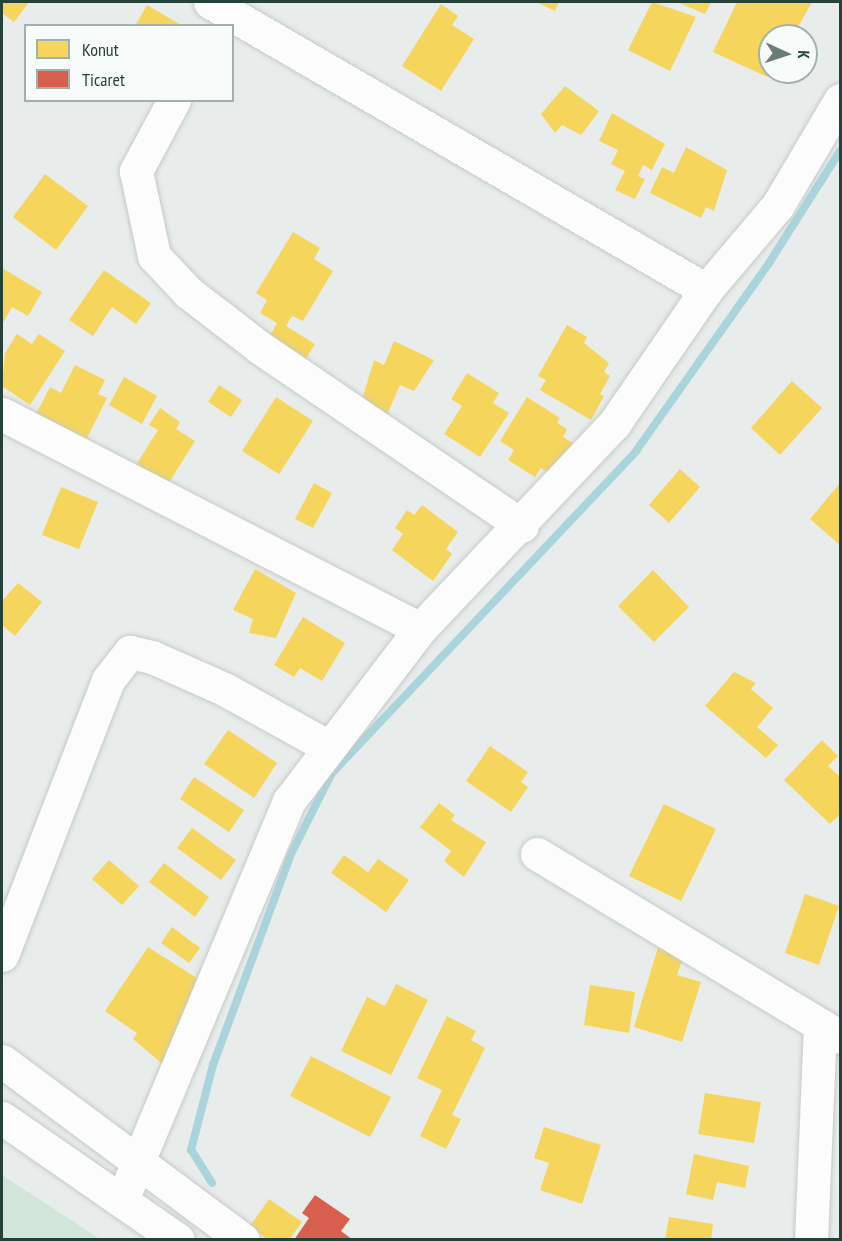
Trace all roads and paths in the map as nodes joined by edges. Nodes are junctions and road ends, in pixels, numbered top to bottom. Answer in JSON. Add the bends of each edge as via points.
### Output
{"nodes":[{"id":1,"x":216,"y":13,"type":"edge"},
{"id":2,"x":840,"y":100,"type":"edge"},
{"id":3,"x":173,"y":102,"type":"edge"},
{"id":4,"x":706,"y":290,"type":"junction"},
{"id":5,"x":2,"y":414,"type":"edge"},
{"id":6,"x":522,"y":526,"type":"junction"},
{"id":7,"x":420,"y":629,"type":"junction"},
{"id":8,"x":329,"y":747,"type":"junction"},
{"id":9,"x":537,"y":854,"type":"dead end"},
{"id":10,"x":2,"y":955,"type":"edge"},
{"id":11,"x":830,"y":1031,"type":"edge"},
{"id":12,"x":2,"y":1060,"type":"edge"},
{"id":13,"x":2,"y":1118,"type":"edge"},
{"id":14,"x":139,"y":1160,"type":"junction"},
{"id":15,"x":122,"y":1200,"type":"junction"},
{"id":16,"x":178,"y":1239,"type":"edge"},
{"id":17,"x":243,"y":1239,"type":"edge"},
{"id":18,"x":811,"y":1239,"type":"edge"}],
"edges":[{"from":1,"to":4,"type":"street"},
{"from":2,"to":4,"type":"street","via":[[778,205]]},
{"from":3,"to":6,"type":"street","via":[[136,171],[154,256],[189,293],[259,348]]},
{"from":4,"to":6,"type":"street","via":[[614,424]]},
{"from":5,"to":7,"type":"street"},
{"from":6,"to":7,"type":"street"},
{"from":7,"to":8,"type":"street"},
{"from":8,"to":10,"type":"street","via":[[225,690],[152,657],[129,652],[108,680]]},
{"from":8,"to":14,"type":"street","via":[[289,801]]},
{"from":9,"to":11,"type":"street"},
{"from":11,"to":18,"type":"street"},
{"from":12,"to":14,"type":"street"},
{"from":13,"to":15,"type":"street"},
{"from":14,"to":15,"type":"street"},
{"from":14,"to":17,"type":"street"},
{"from":15,"to":16,"type":"street"}]}
